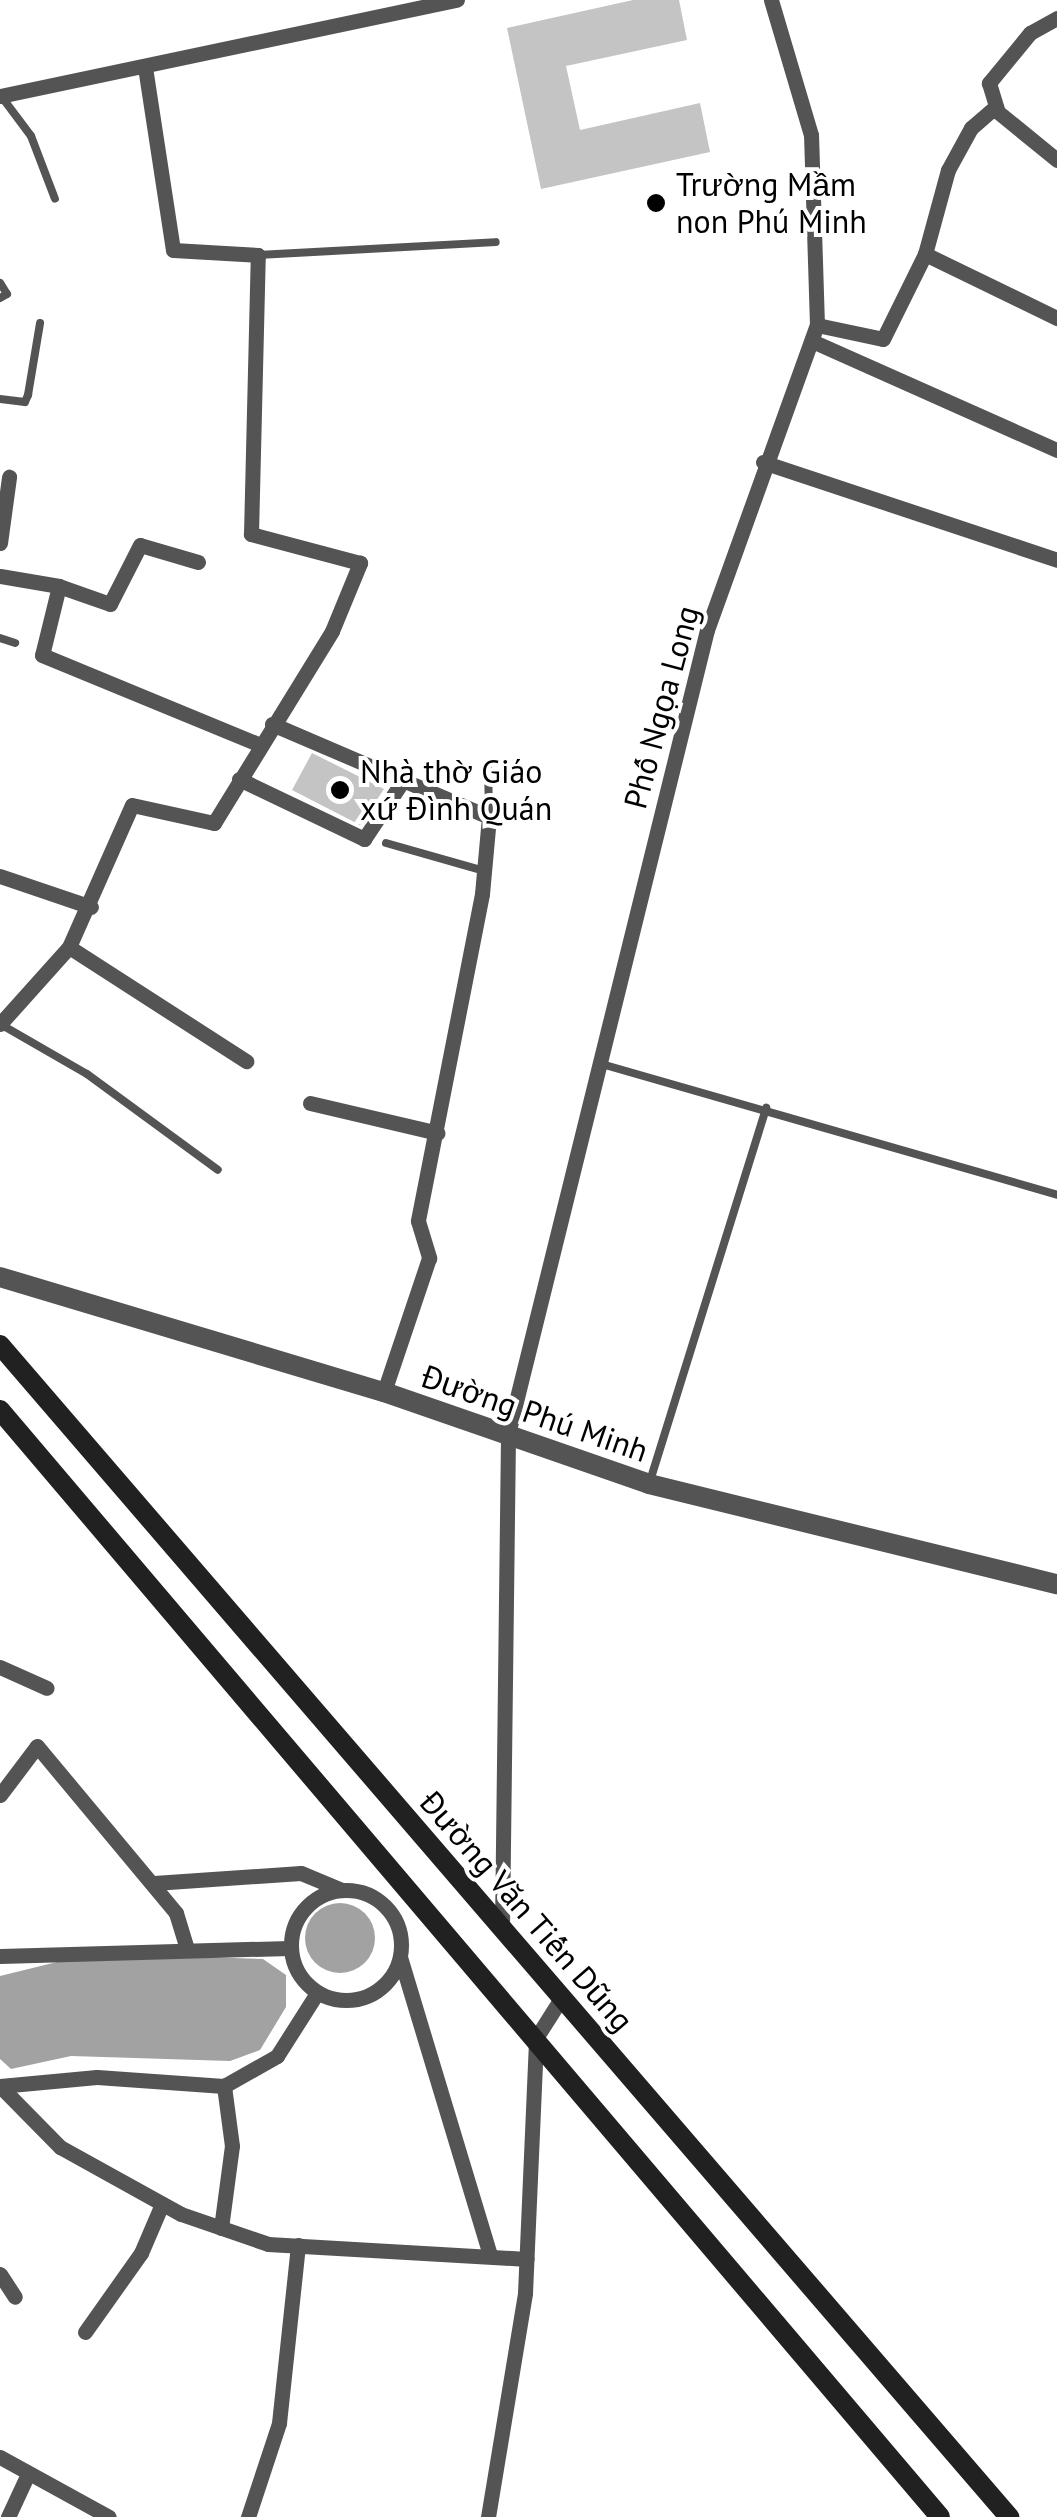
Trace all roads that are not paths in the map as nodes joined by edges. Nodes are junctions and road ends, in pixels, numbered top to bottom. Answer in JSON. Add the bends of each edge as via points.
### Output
{"nodes":[{"id":1,"x":457,"y":0,"type":"edge"},
{"id":2,"x":770,"y":0,"type":"edge"},
{"id":3,"x":1057,"y":18,"type":"edge"},
{"id":4,"x":146,"y":68,"type":"junction"},
{"id":5,"x":0,"y":96,"type":"edge"},
{"id":6,"x":996,"y":106,"type":"junction"},
{"id":7,"x":1057,"y":160,"type":"edge"},
{"id":8,"x":55,"y":199,"type":"dead end"},
{"id":9,"x":496,"y":242,"type":"dead end"},
{"id":10,"x":925,"y":254,"type":"junction"},
{"id":11,"x":258,"y":255,"type":"junction"},
{"id":12,"x":0,"y":283,"type":"edge"},
{"id":13,"x":0,"y":298,"type":"edge"},
{"id":14,"x":1057,"y":318,"type":"edge"},
{"id":15,"x":40,"y":322,"type":"dead end"},
{"id":16,"x":815,"y":333,"type":"junction"},
{"id":17,"x":0,"y":399,"type":"edge"},
{"id":18,"x":1057,"y":450,"type":"edge"},
{"id":19,"x":763,"y":462,"type":"junction"},
{"id":20,"x":8,"y":478,"type":"dead end"},
{"id":21,"x":0,"y":544,"type":"edge"},
{"id":22,"x":1057,"y":560,"type":"edge"},
{"id":23,"x":198,"y":562,"type":"dead end"},
{"id":24,"x":0,"y":576,"type":"edge"},
{"id":25,"x":59,"y":586,"type":"junction"},
{"id":26,"x":0,"y":638,"type":"edge"},
{"id":27,"x":15,"y":643,"type":"dead end"},
{"id":28,"x":272,"y":724,"type":"junction"},
{"id":29,"x":260,"y":745,"type":"junction"},
{"id":30,"x":488,"y":762,"type":"dead end"},
{"id":31,"x":239,"y":779,"type":"junction"},
{"id":32,"x":402,"y":782,"type":"junction"},
{"id":33,"x":488,"y":818,"type":"junction"},
{"id":34,"x":386,"y":843,"type":"dead end"},
{"id":35,"x":484,"y":871,"type":"junction"},
{"id":36,"x":0,"y":876,"type":"edge"},
{"id":37,"x":91,"y":907,"type":"junction"},
{"id":38,"x":69,"y":947,"type":"junction"},
{"id":39,"x":0,"y":1024,"type":"edge"},
{"id":40,"x":246,"y":1061,"type":"dead end"},
{"id":41,"x":605,"y":1065,"type":"junction"},
{"id":42,"x":310,"y":1103,"type":"dead end"},
{"id":43,"x":766,"y":1108,"type":"junction"},
{"id":44,"x":438,"y":1133,"type":"junction"},
{"id":45,"x":218,"y":1170,"type":"dead end"},
{"id":46,"x":1057,"y":1195,"type":"edge"},
{"id":47,"x":0,"y":1276,"type":"edge"},
{"id":48,"x":0,"y":1345,"type":"edge"},
{"id":49,"x":384,"y":1392,"type":"junction"},
{"id":50,"x":0,"y":1410,"type":"edge"},
{"id":51,"x":508,"y":1434,"type":"junction"},
{"id":52,"x":649,"y":1484,"type":"junction"},
{"id":53,"x":1057,"y":1584,"type":"edge"},
{"id":54,"x":0,"y":1667,"type":"edge"},
{"id":55,"x":47,"y":1688,"type":"dead end"},
{"id":56,"x":0,"y":1796,"type":"edge"},
{"id":57,"x":154,"y":1883,"type":"junction"},
{"id":58,"x":342,"y":1890,"type":"junction"},
{"id":59,"x":434,"y":1916,"type":"junction"},
{"id":60,"x":395,"y":1919,"type":"junction"},
{"id":61,"x":502,"y":1927,"type":"junction"},
{"id":62,"x":187,"y":1948,"type":"junction"},
{"id":63,"x":290,"y":1948,"type":"junction"},
{"id":64,"x":0,"y":1956,"type":"edge"},
{"id":65,"x":400,"y":1957,"type":"junction"},
{"id":66,"x":318,"y":1993,"type":"junction"},
{"id":67,"x":562,"y":1998,"type":"junction"},
{"id":68,"x":536,"y":2038,"type":"junction"},
{"id":69,"x":0,"y":2086,"type":"edge"},
{"id":70,"x":224,"y":2086,"type":"junction"},
{"id":71,"x":162,"y":2204,"type":"junction"},
{"id":72,"x":221,"y":2228,"type":"junction"},
{"id":73,"x":298,"y":2246,"type":"junction"},
{"id":74,"x":490,"y":2256,"type":"junction"},
{"id":75,"x":526,"y":2258,"type":"junction"},
{"id":76,"x":0,"y":2274,"type":"edge"},
{"id":77,"x":15,"y":2297,"type":"dead end"},
{"id":78,"x":85,"y":2332,"type":"dead end"},
{"id":79,"x":0,"y":2457,"type":"edge"},
{"id":80,"x":27,"y":2476,"type":"junction"},
{"id":81,"x":8,"y":2517,"type":"edge"},
{"id":82,"x":109,"y":2517,"type":"edge"},
{"id":83,"x":248,"y":2517,"type":"edge"},
{"id":84,"x":488,"y":2517,"type":"edge"},
{"id":85,"x":940,"y":2517,"type":"edge"},
{"id":86,"x":1009,"y":2517,"type":"edge"}],
"edges":[{"from":1,"to":4,"type":"street"},
{"from":2,"to":16,"type":"street","name":"Phố Ngọa Long","via":[[811,135]]},
{"from":3,"to":6,"type":"street","via":[[1030,33],[988,83]]},
{"from":4,"to":5,"type":"street"},
{"from":4,"to":11,"type":"street","via":[[172,248]]},
{"from":5,"to":8,"type":"lane","via":[[31,136]]},
{"from":6,"to":7,"type":"street"},
{"from":6,"to":10,"type":"street","via":[[971,128],[948,170]]},
{"from":9,"to":11,"type":"lane"},
{"from":10,"to":14,"type":"street"},
{"from":10,"to":16,"type":"street","via":[[883,339]]},
{"from":11,"to":28,"type":"street","via":[[251,534],[360,563],[332,631]]},
{"from":12,"to":13,"type":"lane","via":[[6,294]]},
{"from":15,"to":17,"type":"lane","via":[[28,395],[24,402]]},
{"from":16,"to":18,"type":"street"},
{"from":16,"to":19,"type":"street","name":"Phố Ngọa Long"},
{"from":19,"to":22,"type":"street"},
{"from":19,"to":41,"type":"street","name":"Phố Ngọa Long","via":[[682,726]]},
{"from":20,"to":21,"type":"street"},
{"from":23,"to":25,"type":"street","via":[[140,544],[110,604]]},
{"from":24,"to":25,"type":"street"},
{"from":25,"to":29,"type":"street","via":[[42,655]]},
{"from":26,"to":27,"type":"lane"},
{"from":28,"to":29,"type":"street"},
{"from":28,"to":32,"type":"street"},
{"from":29,"to":31,"type":"street"},
{"from":30,"to":33,"type":"lane"},
{"from":31,"to":32,"type":"street","via":[[360,839],[374,832]]},
{"from":31,"to":37,"type":"street","via":[[209,824],[134,803]]},
{"from":32,"to":33,"type":"street"},
{"from":33,"to":35,"type":"street"},
{"from":34,"to":35,"type":"lane"},
{"from":35,"to":44,"type":"street"},
{"from":36,"to":37,"type":"street"},
{"from":37,"to":38,"type":"street"},
{"from":38,"to":39,"type":"street"},
{"from":38,"to":40,"type":"street"},
{"from":39,"to":45,"type":"lane","via":[[86,1074]]},
{"from":41,"to":43,"type":"lane"},
{"from":41,"to":51,"type":"street","name":"Phố Ngọa Long"},
{"from":42,"to":44,"type":"street"},
{"from":43,"to":46,"type":"lane"},
{"from":43,"to":52,"type":"lane"},
{"from":44,"to":49,"type":"street","via":[[418,1222],[428,1258]]},
{"from":47,"to":49,"type":"street","name":"Đường Phú Minh"},
{"from":48,"to":61,"type":"main road","name":"Đường Văn Tiến Dũng"},
{"from":49,"to":51,"type":"street","name":"Đường Phú Minh"},
{"from":50,"to":59,"type":"main road"},
{"from":51,"to":52,"type":"street","name":"Đường Phú Minh"},
{"from":51,"to":61,"type":"street","name":"Phố Ngọa Long"},
{"from":52,"to":53,"type":"street","name":"Đường Phú Minh"},
{"from":54,"to":55,"type":"street"},
{"from":56,"to":57,"type":"street","via":[[37,1746]]},
{"from":57,"to":58,"type":"street","via":[[301,1873]]},
{"from":57,"to":62,"type":"street","via":[[176,1913]]},
{"from":58,"to":60,"type":"street","via":[[363,1892]]},
{"from":58,"to":63,"type":"street","via":[[304,1909]]},
{"from":59,"to":60,"type":"street"},
{"from":59,"to":68,"type":"main road"},
{"from":60,"to":65,"type":"street"},
{"from":61,"to":67,"type":"main road","name":"Đường Văn Tiến Dũng"},
{"from":62,"to":63,"type":"street"},
{"from":62,"to":64,"type":"street"},
{"from":63,"to":66,"type":"street","via":[[304,1982]]},
{"from":65,"to":66,"type":"street","via":[[389,1980],[368,1996],[342,2001]]},
{"from":65,"to":74,"type":"street"},
{"from":66,"to":70,"type":"street","via":[[277,2056]]},
{"from":67,"to":68,"type":"street"},
{"from":67,"to":86,"type":"main road","name":"Đường Văn Tiến Dũng"},
{"from":68,"to":75,"type":"street"},
{"from":68,"to":85,"type":"main road"},
{"from":69,"to":70,"type":"street","via":[[97,2077]]},
{"from":69,"to":71,"type":"street","via":[[60,2147]]},
{"from":70,"to":72,"type":"street","via":[[232,2146]]},
{"from":71,"to":72,"type":"street"},
{"from":71,"to":78,"type":"street","via":[[140,2254]]},
{"from":72,"to":73,"type":"street"},
{"from":73,"to":74,"type":"street"},
{"from":73,"to":83,"type":"street","via":[[279,2423]]},
{"from":74,"to":75,"type":"street"},
{"from":75,"to":84,"type":"street"},
{"from":76,"to":77,"type":"street"},
{"from":79,"to":80,"type":"street"},
{"from":80,"to":81,"type":"street"},
{"from":80,"to":82,"type":"street"}]}
